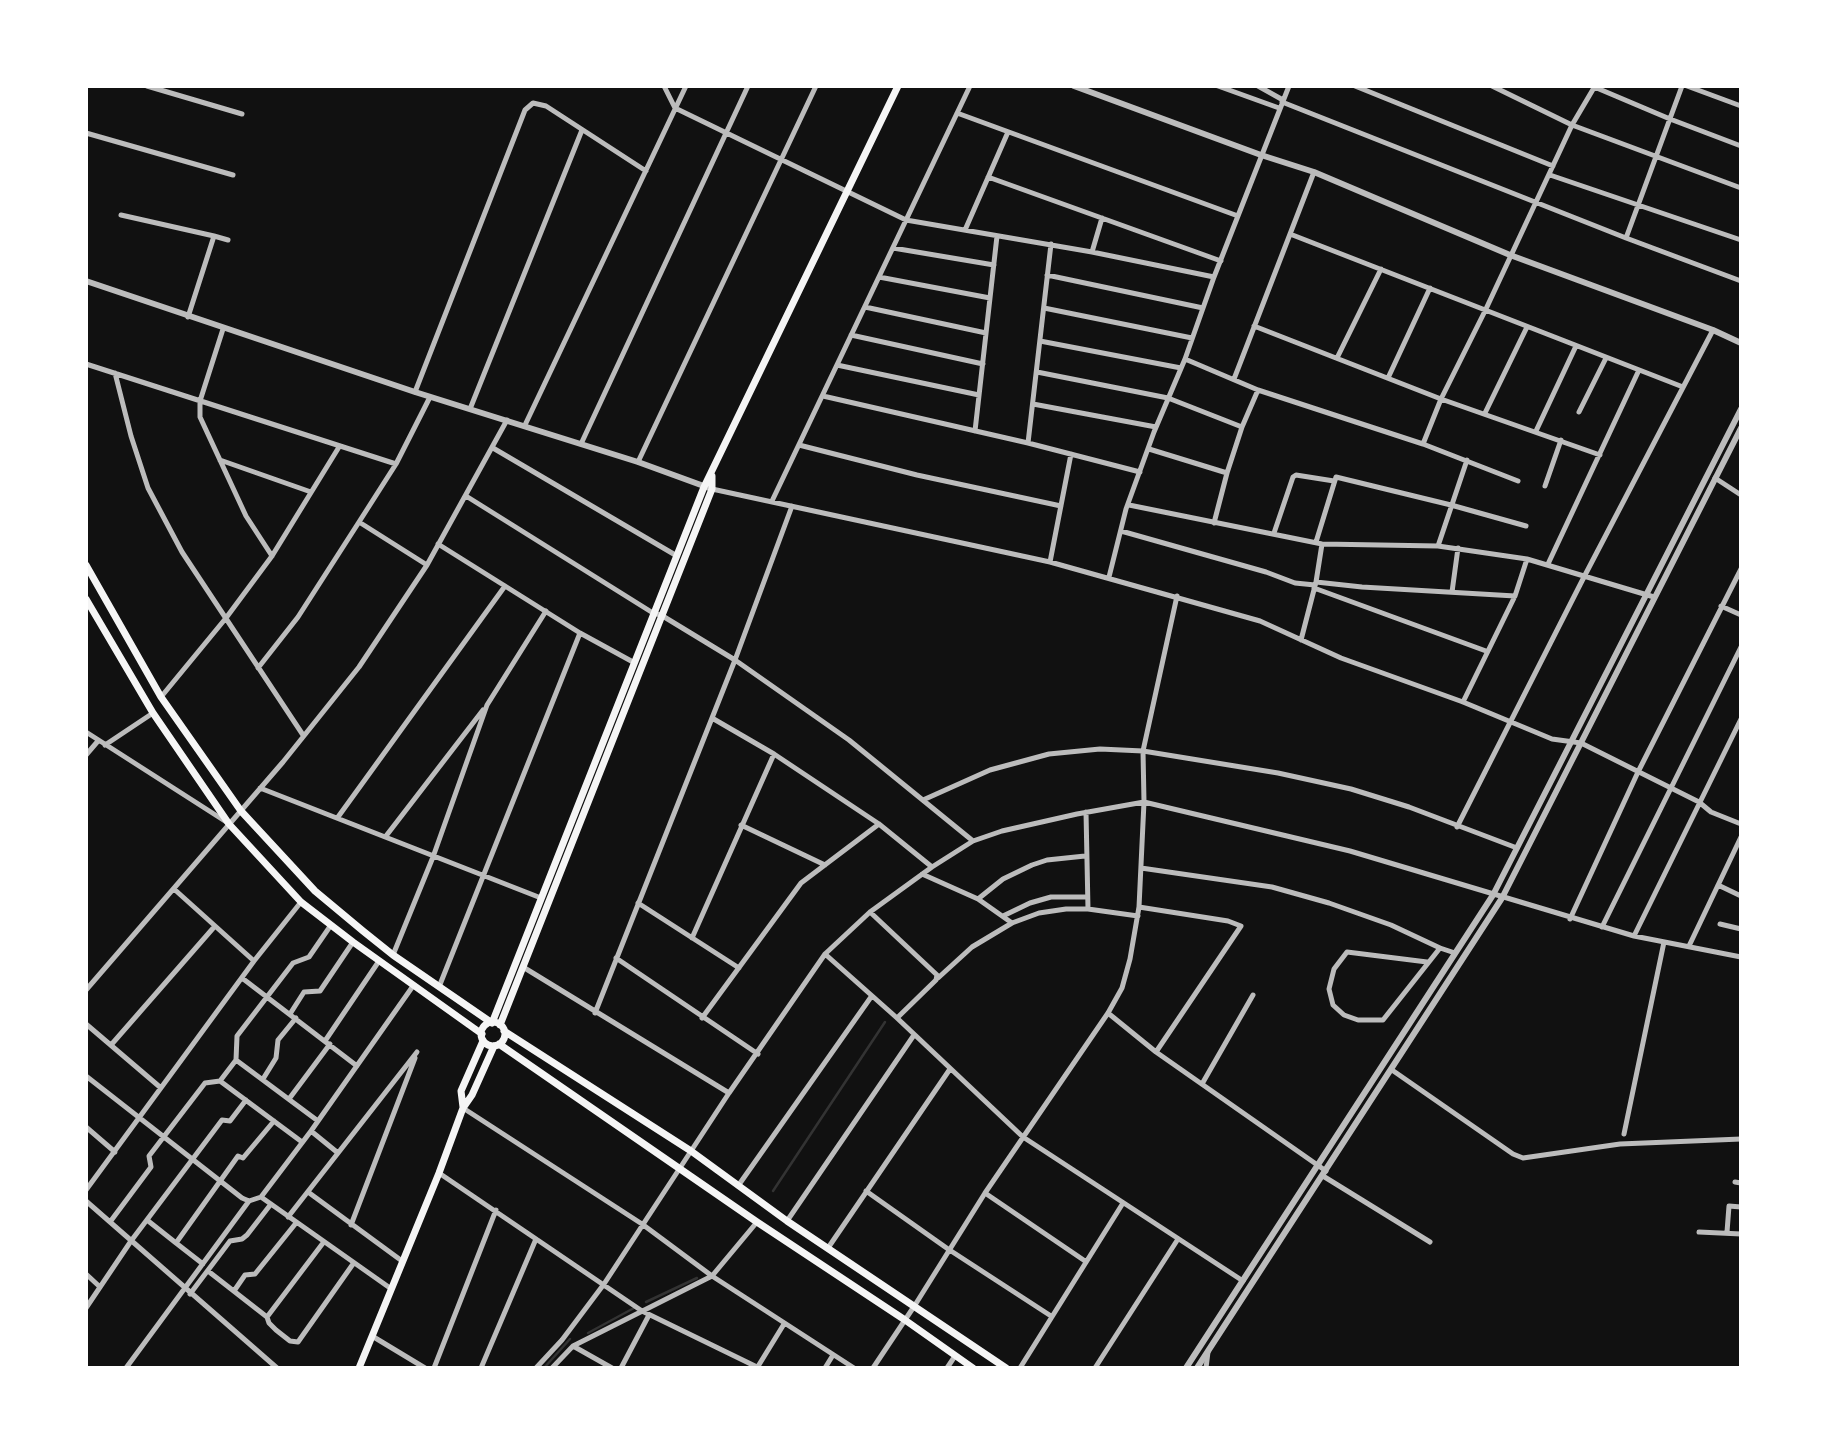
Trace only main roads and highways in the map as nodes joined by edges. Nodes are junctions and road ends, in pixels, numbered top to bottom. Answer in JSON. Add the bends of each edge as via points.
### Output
{"nodes":[{"id":1,"x":898,"y":86,"type":"edge"},
{"id":2,"x":708,"y":488,"type":"junction"},
{"id":3,"x":86,"y":565,"type":"edge"},
{"id":4,"x":86,"y":599,"type":"edge"},
{"id":5,"x":657,"y":614,"type":"junction"},
{"id":6,"x":499,"y":1026,"type":"junction"},
{"id":7,"x":482,"y":1037,"type":"junction"},
{"id":8,"x":497,"y":1045,"type":"junction"},
{"id":9,"x":463,"y":1108,"type":"junction"},
{"id":10,"x":359,"y":1368,"type":"edge"},
{"id":11,"x":973,"y":1368,"type":"edge"},
{"id":12,"x":1006,"y":1368,"type":"edge"}],
"edges":[{"from":1,"to":2,"type":"main road","via":[[712,471]]},
{"from":2,"to":5,"type":"main road"},
{"from":2,"to":5,"type":"main road"},
{"from":3,"to":6,"type":"main road","via":[[161,696],[241,811],[315,891],[393,955]]},
{"from":4,"to":7,"type":"main road","via":[[153,713],[229,824],[301,902]]},
{"from":5,"to":6,"type":"main road"},
{"from":5,"to":6,"type":"main road","via":[[633,663],[541,898]]},
{"from":6,"to":7,"type":"main road","via":[[486,1025]]},
{"from":6,"to":8,"type":"main road","via":[[504,1038]]},
{"from":6,"to":12,"type":"main road"},
{"from":7,"to":8,"type":"main road"},
{"from":7,"to":9,"type":"main road","via":[[461,1091]]},
{"from":8,"to":9,"type":"main road"},
{"from":8,"to":11,"type":"main road"},
{"from":9,"to":10,"type":"main road"}]}
